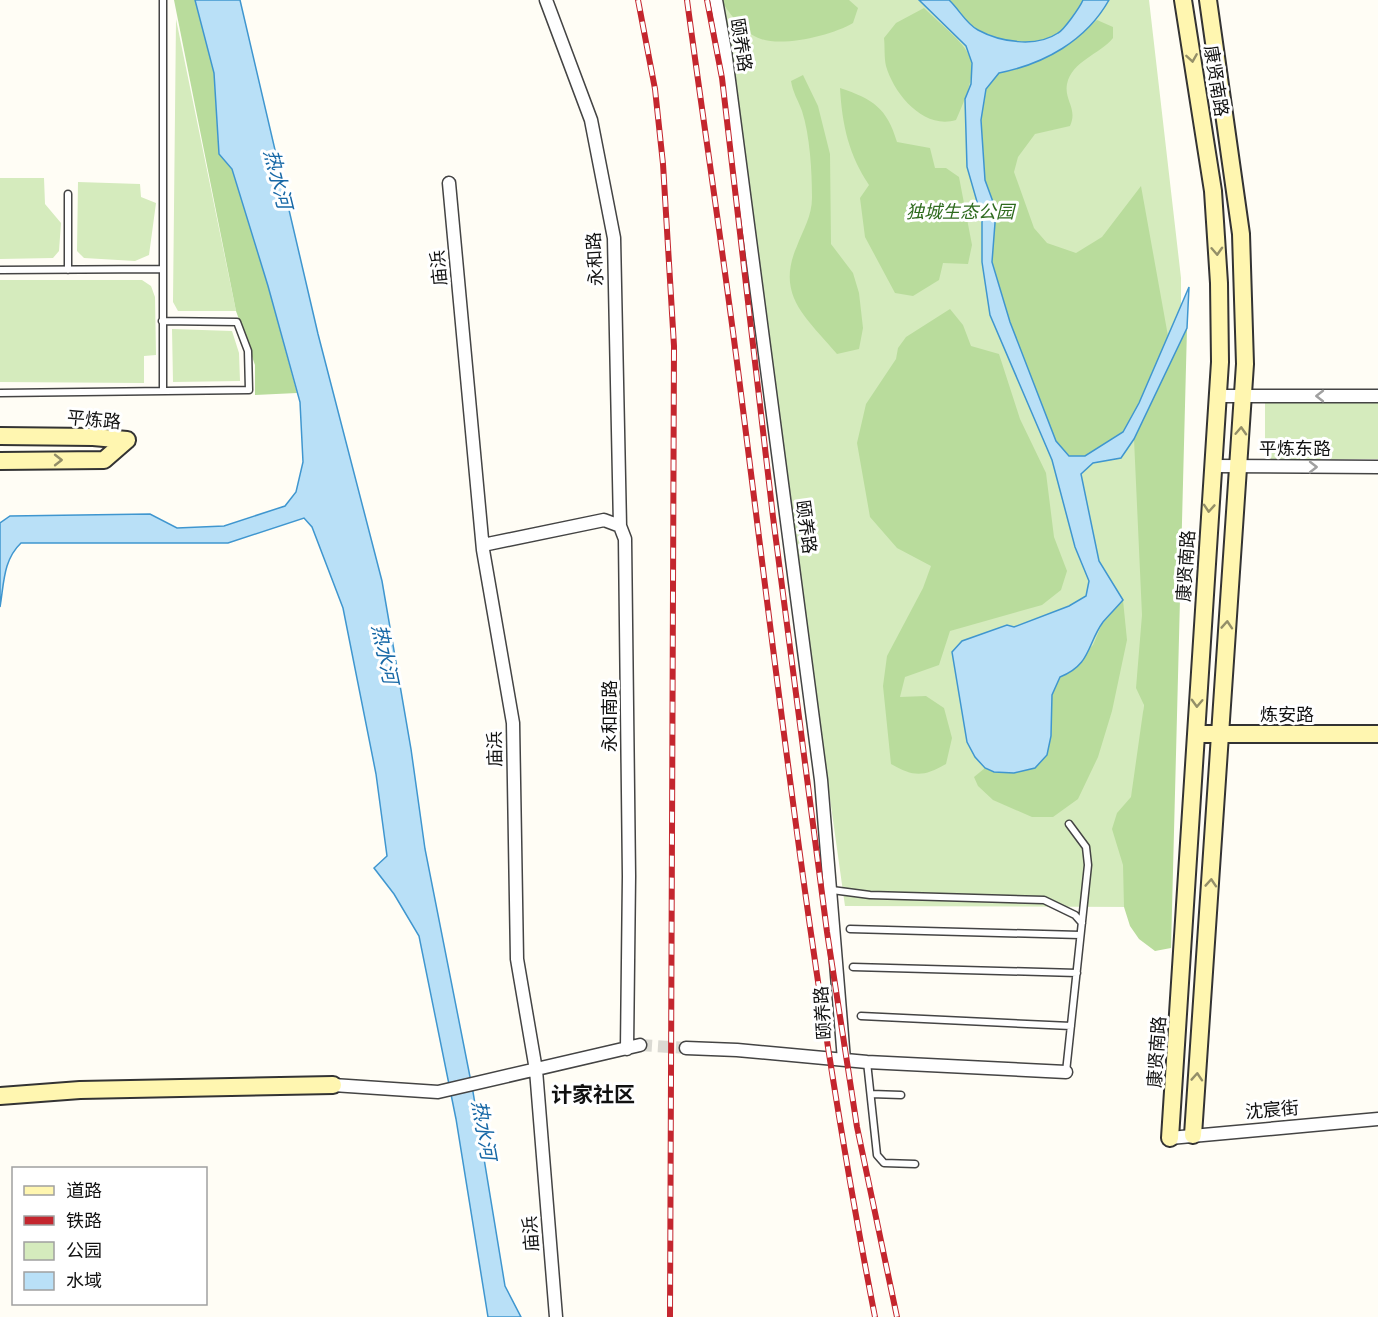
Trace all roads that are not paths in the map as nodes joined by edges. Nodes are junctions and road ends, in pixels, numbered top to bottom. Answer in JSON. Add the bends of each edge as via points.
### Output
{"nodes":[{"id":1,"x":163,"y":0,"type":"edge"},
{"id":2,"x":546,"y":0,"type":"edge"},
{"id":3,"x":716,"y":0,"type":"edge"},
{"id":4,"x":1183,"y":0,"type":"edge"},
{"id":5,"x":1208,"y":0,"type":"edge"},
{"id":6,"x":449,"y":183,"type":"dead end"},
{"id":7,"x":68,"y":194,"type":"dead end"},
{"id":8,"x":0,"y":270,"type":"edge"},
{"id":9,"x":68,"y":270,"type":"junction"},
{"id":10,"x":162,"y":270,"type":"junction"},
{"id":11,"x":162,"y":321,"type":"junction"},
{"id":12,"x":164,"y":391,"type":"junction"},
{"id":13,"x":0,"y":393,"type":"edge"},
{"id":14,"x":1217,"y":396,"type":"junction"},
{"id":15,"x":1243,"y":396,"type":"junction"},
{"id":16,"x":1378,"y":396,"type":"edge"},
{"id":17,"x":0,"y":436,"type":"edge"},
{"id":18,"x":0,"y":461,"type":"edge"},
{"id":19,"x":1212,"y":466,"type":"junction"},
{"id":20,"x":1239,"y":466,"type":"junction"},
{"id":21,"x":1378,"y":467,"type":"edge"},
{"id":22,"x":620,"y":526,"type":"junction"},
{"id":23,"x":483,"y":545,"type":"junction"},
{"id":24,"x":1196,"y":734,"type":"junction"},
{"id":25,"x":1221,"y":734,"type":"junction"},
{"id":26,"x":1378,"y":734,"type":"edge"},
{"id":27,"x":1069,"y":824,"type":"dead end"},
{"id":28,"x":832,"y":890,"type":"junction"},
{"id":29,"x":1082,"y":923,"type":"junction"},
{"id":30,"x":850,"y":929,"type":"dead end"},
{"id":31,"x":1080,"y":935,"type":"junction"},
{"id":32,"x":853,"y":966,"type":"dead end"},
{"id":33,"x":1077,"y":973,"type":"junction"},
{"id":34,"x":861,"y":1016,"type":"dead end"},
{"id":35,"x":1071,"y":1026,"type":"junction"},
{"id":36,"x":640,"y":1045,"type":"tunnel mouth"},
{"id":37,"x":686,"y":1048,"type":"tunnel mouth"},
{"id":38,"x":627,"y":1049,"type":"junction"},
{"id":39,"x":844,"y":1060,"type":"junction"},
{"id":40,"x":867,"y":1062,"type":"junction"},
{"id":41,"x":536,"y":1070,"type":"junction"},
{"id":42,"x":1066,"y":1072,"type":"joint"},
{"id":43,"x":333,"y":1085,"type":"joint"},
{"id":44,"x":871,"y":1094,"type":"junction"},
{"id":45,"x":901,"y":1095,"type":"dead end"},
{"id":46,"x":0,"y":1096,"type":"edge"},
{"id":47,"x":1378,"y":1119,"type":"edge"},
{"id":48,"x":1193,"y":1136,"type":"junction"},
{"id":49,"x":1170,"y":1138,"type":"joint"},
{"id":50,"x":915,"y":1164,"type":"dead end"},
{"id":51,"x":555,"y":1317,"type":"edge"}],
"edges":[{"from":1,"to":10,"type":"lane"},
{"from":2,"to":22,"type":"street","name":"永和路","via":[[591,120],[614,238]]},
{"from":3,"to":28,"type":"street","name":"颐养路","via":[[820,768]]},
{"from":4,"to":14,"type":"street","name":"康贤南路","one_way":true,"via":[[1211,167],[1220,324]]},
{"from":5,"to":15,"type":"street","name":"康贤南路","via":[[1241,234]]},
{"from":6,"to":23,"type":"street","name":"庙浜"},
{"from":7,"to":9,"type":"lane"},
{"from":8,"to":9,"type":"lane"},
{"from":9,"to":10,"type":"lane"},
{"from":10,"to":11,"type":"lane"},
{"from":11,"to":12,"type":"lane"},
{"from":11,"to":12,"type":"lane","via":[[237,322],[248,351],[249,390]]},
{"from":12,"to":13,"type":"lane"},
{"from":14,"to":15,"type":"street"},
{"from":14,"to":19,"type":"street","name":"康贤南路"},
{"from":16,"to":15,"type":"street","one_way":true},
{"from":20,"to":15,"type":"street","name":"康贤南路","one_way":true},
{"from":18,"to":17,"type":"street","name":"平炼路","one_way":true,"via":[[104,460],[128,440]]},
{"from":19,"to":20,"type":"street","name":"平炼东路"},
{"from":19,"to":24,"type":"street","name":"康贤南路","one_way":true},
{"from":20,"to":21,"type":"street","name":"平炼东路","one_way":true},
{"from":25,"to":20,"type":"street","name":"康贤南路","one_way":true},
{"from":22,"to":23,"type":"street","via":[[604,519]]},
{"from":22,"to":38,"type":"street","name":"永和南路","via":[[625,539],[628,615]]},
{"from":23,"to":41,"type":"street","name":"庙浜","via":[[513,723],[517,959]]},
{"from":24,"to":25,"type":"street","name":"炼安路"},
{"from":24,"to":49,"type":"street","name":"康贤南路"},
{"from":25,"to":26,"type":"street","name":"炼安路"},
{"from":48,"to":25,"type":"street","name":"康贤南路","one_way":true},
{"from":27,"to":29,"type":"lane","via":[[1086,847]]},
{"from":28,"to":29,"type":"lane","via":[[870,895],[1044,900],[1075,915]]},
{"from":28,"to":39,"type":"street","name":"颐养路"},
{"from":29,"to":31,"type":"lane"},
{"from":30,"to":31,"type":"lane"},
{"from":31,"to":33,"type":"lane"},
{"from":32,"to":33,"type":"lane"},
{"from":33,"to":35,"type":"lane"},
{"from":34,"to":35,"type":"lane"},
{"from":35,"to":42,"type":"lane"},
{"from":36,"to":38,"type":"street"},
{"from":37,"to":39,"type":"street"},
{"from":38,"to":41,"type":"street"},
{"from":39,"to":40,"type":"street"},
{"from":40,"to":42,"type":"street"},
{"from":40,"to":44,"type":"lane"},
{"from":41,"to":43,"type":"street","via":[[438,1092]]},
{"from":41,"to":51,"type":"street","name":"庙浜"},
{"from":43,"to":46,"type":"street","via":[[103,1089]]},
{"from":44,"to":45,"type":"lane"},
{"from":44,"to":50,"type":"lane","via":[[878,1155],[884,1163]]},
{"from":47,"to":48,"type":"street","name":"沈宸街"},
{"from":48,"to":49,"type":"street","name":"沈宸街"}]}
